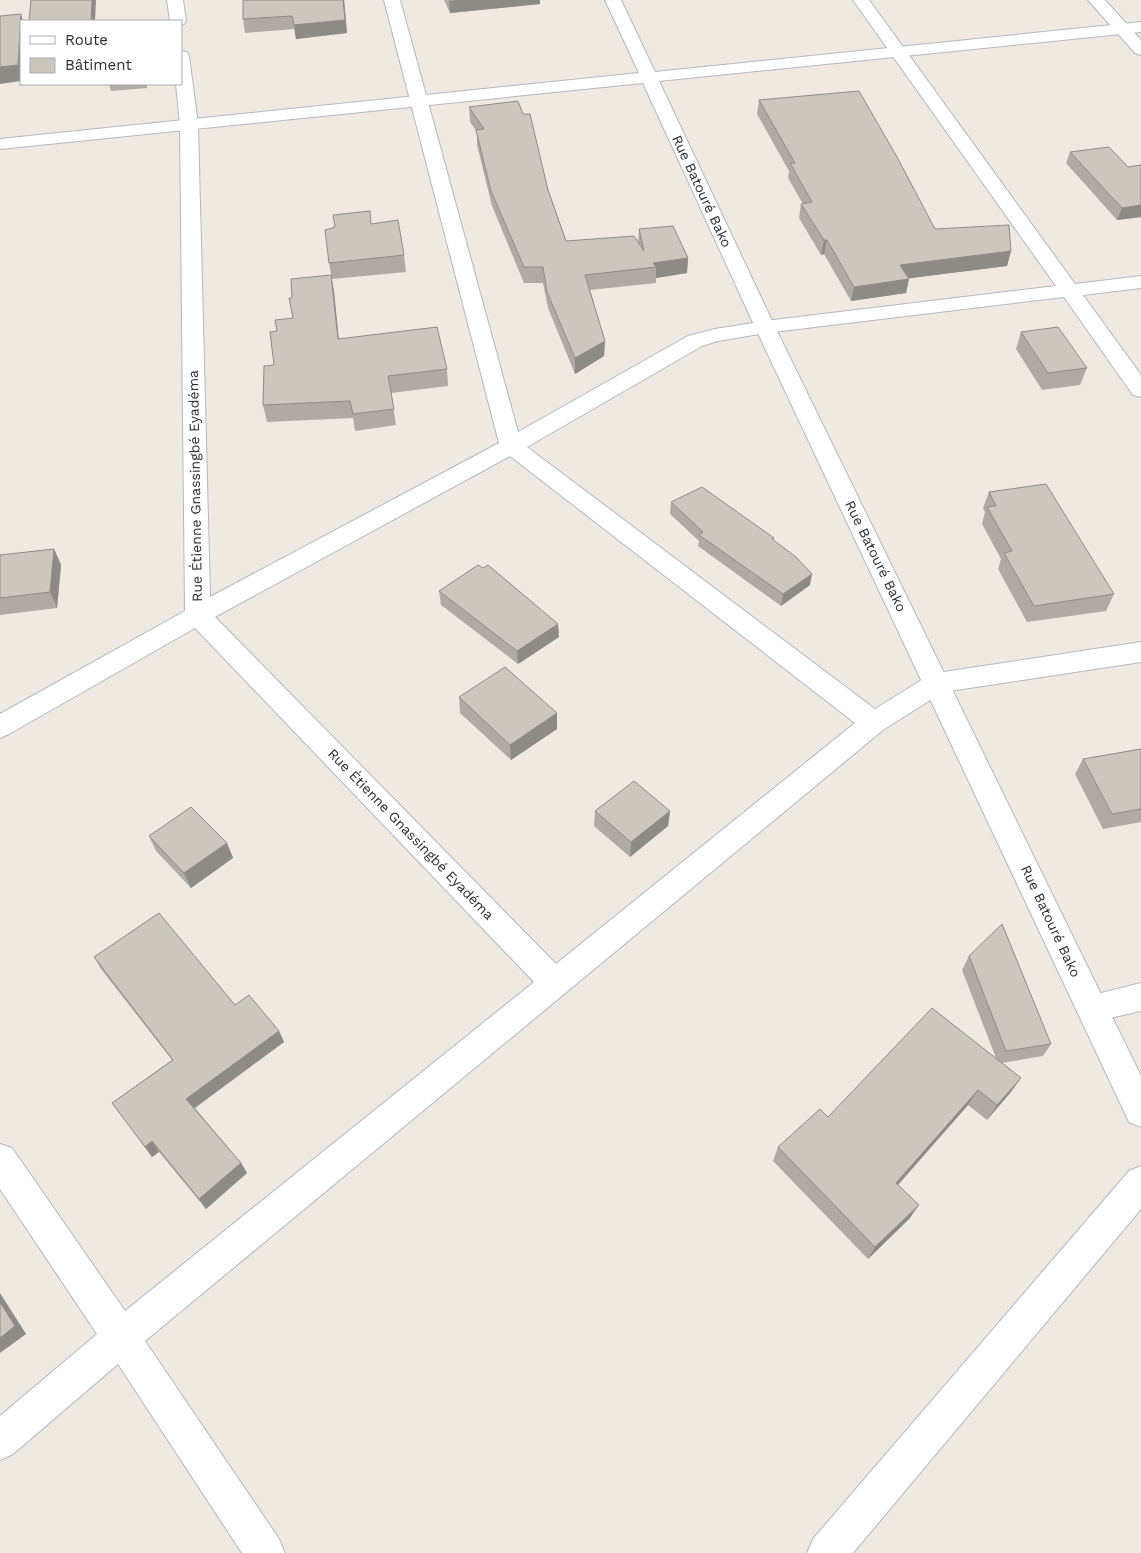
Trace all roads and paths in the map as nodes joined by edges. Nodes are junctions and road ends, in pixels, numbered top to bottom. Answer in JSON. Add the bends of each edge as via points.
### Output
{"nodes":[{"id":1,"x":175,"y":0,"type":"edge"},
{"id":2,"x":392,"y":0,"type":"edge"},
{"id":3,"x":613,"y":0,"type":"edge"},
{"id":4,"x":861,"y":0,"type":"edge"},
{"id":5,"x":1096,"y":0,"type":"edge"},
{"id":6,"x":178,"y":20,"type":"edge"},
{"id":7,"x":1141,"y":27,"type":"edge"},
{"id":8,"x":1122,"y":29,"type":"junction"},
{"id":9,"x":1141,"y":50,"type":"edge"},
{"id":10,"x":899,"y":52,"type":"junction"},
{"id":11,"x":182,"y":66,"type":"edge"},
{"id":12,"x":650,"y":78,"type":"junction"},
{"id":13,"x":419,"y":102,"type":"junction"},
{"id":14,"x":188,"y":125,"type":"junction"},
{"id":15,"x":0,"y":144,"type":"edge"},
{"id":16,"x":1141,"y":282,"type":"edge"},
{"id":17,"x":1070,"y":291,"type":"junction"},
{"id":18,"x":765,"y":327,"type":"junction"},
{"id":19,"x":1141,"y":390,"type":"edge"},
{"id":20,"x":511,"y":446,"type":"junction"},
{"id":21,"x":198,"y":615,"type":"junction"},
{"id":22,"x":1141,"y":652,"type":"edge"},
{"id":23,"x":937,"y":683,"type":"junction"},
{"id":24,"x":874,"y":723,"type":"junction"},
{"id":25,"x":0,"y":728,"type":"edge"},
{"id":26,"x":554,"y":982,"type":"junction"},
{"id":27,"x":1141,"y":997,"type":"edge"},
{"id":28,"x":1092,"y":1008,"type":"junction"},
{"id":29,"x":1141,"y":1111,"type":"edge"},
{"id":30,"x":0,"y":1160,"type":"edge"},
{"id":31,"x":1141,"y":1183,"type":"edge"},
{"id":32,"x":121,"y":1337,"type":"junction"},
{"id":33,"x":0,"y":1441,"type":"edge"},
{"id":34,"x":265,"y":1553,"type":"edge"},
{"id":35,"x":827,"y":1553,"type":"edge"}],
"edges":[{"from":1,"to":6,"type":"street"},
{"from":2,"to":13,"type":"street"},
{"from":3,"to":12,"type":"street","name":"Rue Batouré Bako"},
{"from":4,"to":10,"type":"street"},
{"from":5,"to":8,"type":"street"},
{"from":7,"to":8,"type":"street"},
{"from":8,"to":9,"type":"street"},
{"from":8,"to":10,"type":"street"},
{"from":10,"to":12,"type":"street"},
{"from":10,"to":17,"type":"street"},
{"from":11,"to":14,"type":"street","name":"Rue Étienne Gnassingbé Eyadéma"},
{"from":12,"to":13,"type":"street"},
{"from":12,"to":18,"type":"street","name":"Rue Batouré Bako"},
{"from":13,"to":14,"type":"street"},
{"from":13,"to":20,"type":"street"},
{"from":14,"to":15,"type":"street"},
{"from":14,"to":21,"type":"street","name":"Rue Étienne Gnassingbé Eyadéma"},
{"from":16,"to":17,"type":"street"},
{"from":17,"to":18,"type":"street"},
{"from":17,"to":19,"type":"street"},
{"from":18,"to":20,"type":"street","via":[[695,341]]},
{"from":18,"to":23,"type":"street","name":"Rue Batouré Bako"},
{"from":20,"to":21,"type":"street"},
{"from":20,"to":24,"type":"street"},
{"from":21,"to":25,"type":"street"},
{"from":21,"to":26,"type":"street","name":"Rue Étienne Gnassingbé Eyadéma"},
{"from":22,"to":23,"type":"street"},
{"from":23,"to":24,"type":"street"},
{"from":23,"to":28,"type":"street","name":"Rue Batouré Bako"},
{"from":24,"to":26,"type":"street"},
{"from":26,"to":32,"type":"street"},
{"from":27,"to":28,"type":"street"},
{"from":28,"to":29,"type":"street","name":"Rue Batouré Bako"},
{"from":30,"to":32,"type":"street"},
{"from":31,"to":35,"type":"street"},
{"from":32,"to":33,"type":"street"},
{"from":32,"to":34,"type":"street"}]}
